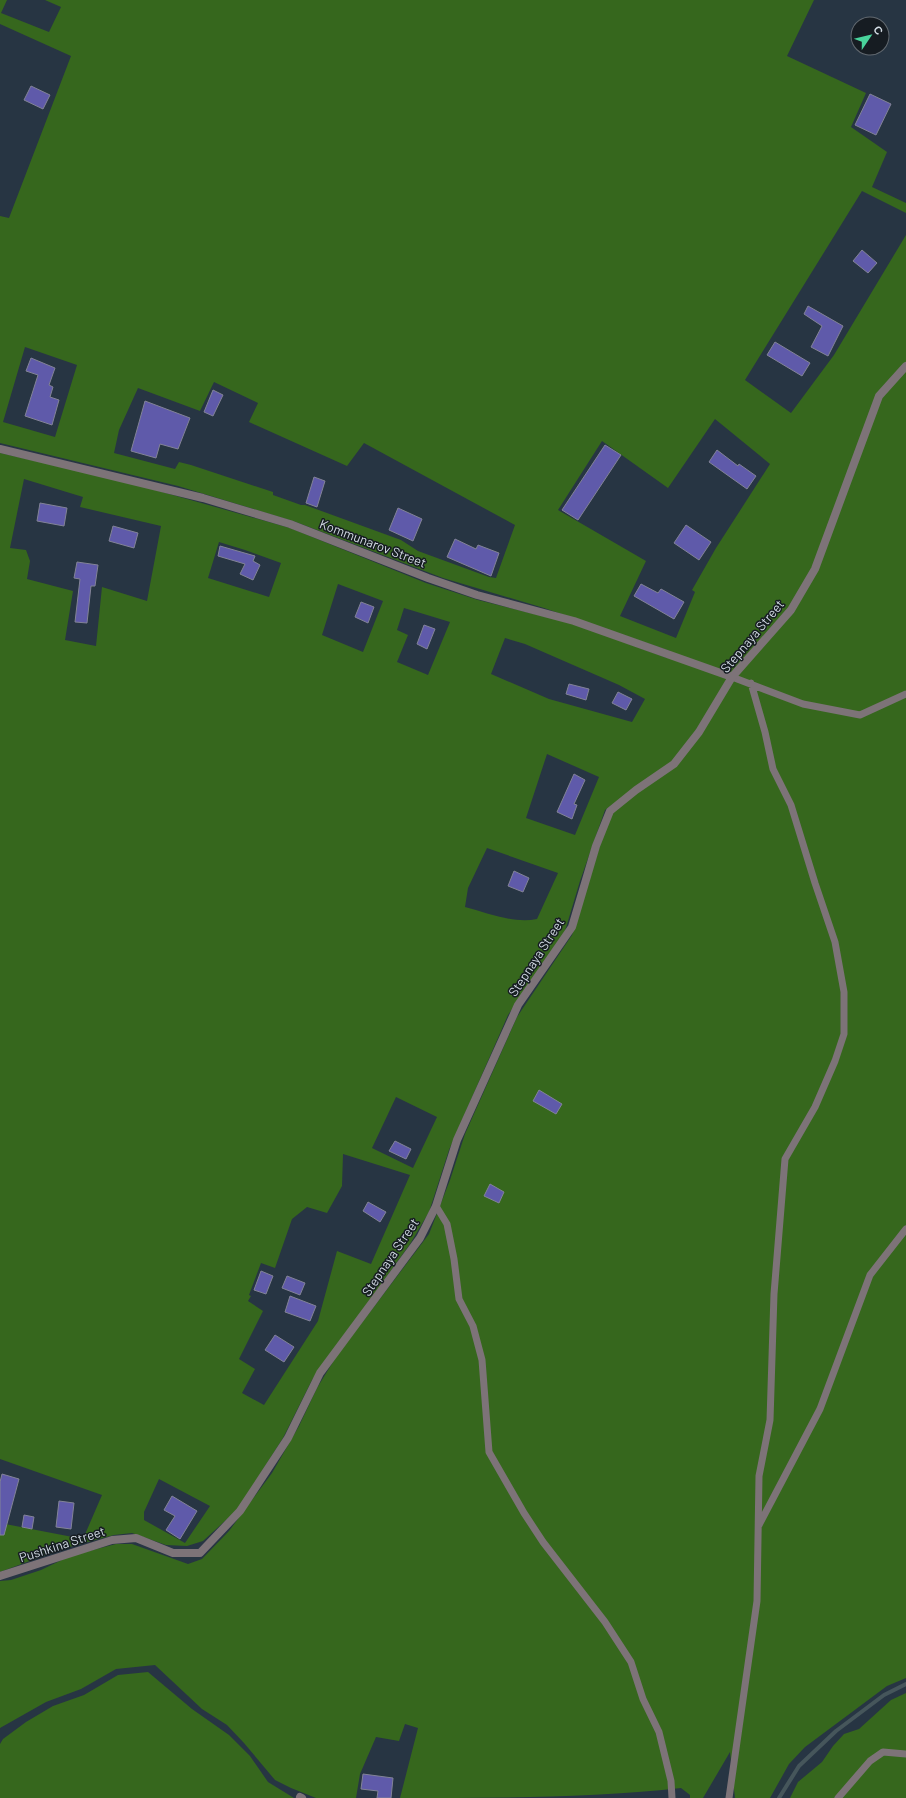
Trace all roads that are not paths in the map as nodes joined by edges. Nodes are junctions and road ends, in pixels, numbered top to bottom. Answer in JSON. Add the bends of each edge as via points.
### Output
{"nodes":[{"id":1,"x":906,"y":366,"type":"edge"},
{"id":2,"x":0,"y":448,"type":"edge"},
{"id":3,"x":732,"y":677,"type":"junction"},
{"id":4,"x":751,"y":683,"type":"junction"},
{"id":5,"x":906,"y":694,"type":"edge"},
{"id":6,"x":436,"y":1206,"type":"junction"},
{"id":7,"x":906,"y":1229,"type":"edge"},
{"id":8,"x":758,"y":1526,"type":"junction"},
{"id":9,"x":200,"y":1553,"type":"joint"},
{"id":10,"x":0,"y":1576,"type":"edge"},
{"id":11,"x":906,"y":1754,"type":"edge"},
{"id":12,"x":672,"y":1798,"type":"edge"},
{"id":13,"x":729,"y":1798,"type":"edge"},
{"id":14,"x":838,"y":1798,"type":"edge"}],
"edges":[{"from":1,"to":3,"type":"street","name":"Stepnaya Street","via":[[879,396],[815,569],[791,610]]},
{"from":2,"to":3,"type":"street","name":"Kommunarov Street","via":[[203,498],[290,524],[477,595],[574,621]]},
{"from":3,"to":4,"type":"lane"},
{"from":3,"to":6,"type":"street","name":"Stepnaya Street","via":[[699,732],[674,764],[610,811],[596,846],[572,927],[518,1005],[457,1140]]},
{"from":4,"to":5,"type":"lane","via":[[803,704],[860,715]]},
{"from":4,"to":8,"type":"lane","via":[[773,769],[791,805],[814,884],[835,942],[844,992],[842,1041],[815,1107],[785,1159],[774,1294],[770,1420],[759,1476]]},
{"from":6,"to":9,"type":"street","name":"Stepnaya Street","via":[[420,1238],[320,1374],[288,1438],[240,1511]]},
{"from":6,"to":12,"type":"lane","via":[[447,1224],[459,1299],[473,1326],[482,1360],[489,1452],[532,1525],[605,1622],[631,1662],[643,1699],[659,1732],[671,1781]]},
{"from":7,"to":8,"type":"lane","via":[[870,1275],[820,1409]]},
{"from":8,"to":13,"type":"lane","via":[[757,1601]]},
{"from":9,"to":10,"type":"street","name":"Pushkina Street","via":[[173,1553],[136,1538],[112,1540]]},
{"from":11,"to":14,"type":"lane","via":[[883,1752],[870,1761]]}]}
